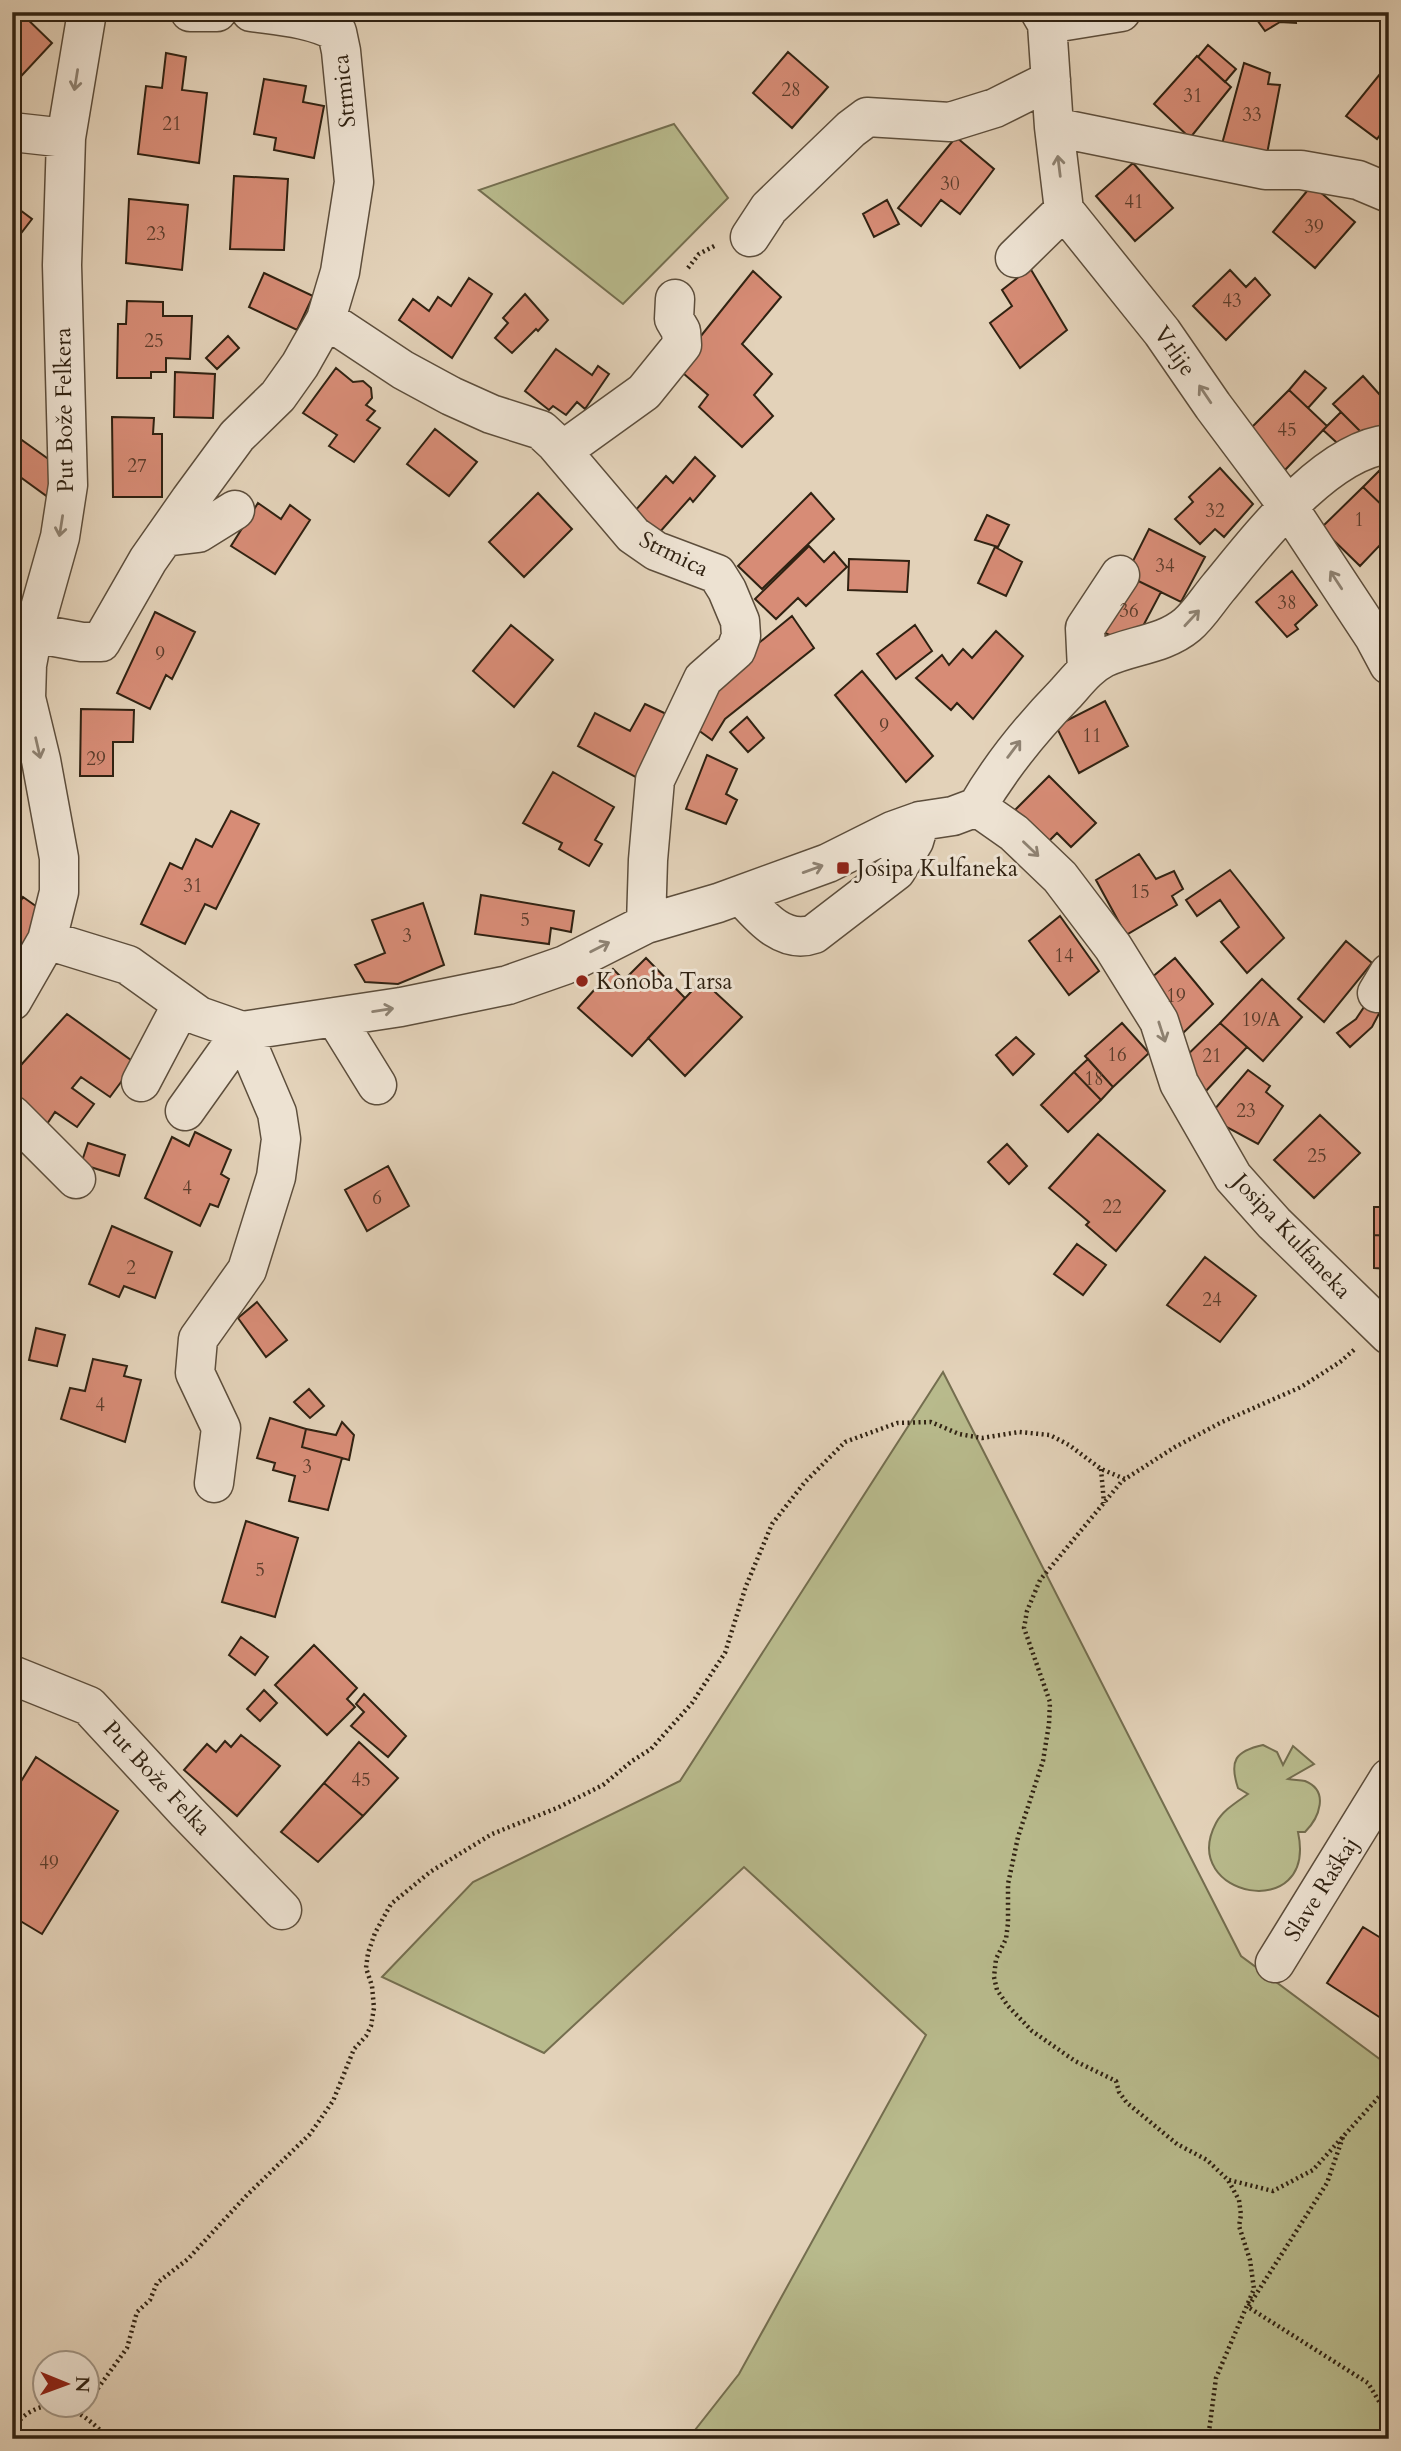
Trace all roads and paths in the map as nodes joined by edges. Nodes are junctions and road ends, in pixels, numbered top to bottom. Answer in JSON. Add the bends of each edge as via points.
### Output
{"nodes":[{"id":1,"x":86,"y":12,"type":"edge"},
{"id":2,"x":190,"y":12,"type":"edge"},
{"id":3,"x":217,"y":12,"type":"edge"},
{"id":4,"x":251,"y":12,"type":"edge"},
{"id":5,"x":1121,"y":12,"type":"edge"},
{"id":6,"x":1044,"y":18,"type":"edge"},
{"id":7,"x":1051,"y":80,"type":"junction"},
{"id":8,"x":1054,"y":127,"type":"junction"},
{"id":9,"x":12,"y":132,"type":"edge"},
{"id":10,"x":66,"y":138,"type":"junction"},
{"id":11,"x":1389,"y":193,"type":"edge"},
{"id":12,"x":1064,"y":210,"type":"junction"},
{"id":13,"x":750,"y":237,"type":"joint"},
{"id":14,"x":1015,"y":258,"type":"dead end"},
{"id":15,"x":675,"y":299,"type":"joint"},
{"id":16,"x":326,"y":318,"type":"junction"},
{"id":17,"x":1389,"y":444,"type":"edge"},
{"id":18,"x":562,"y":451,"type":"junction"},
{"id":19,"x":1287,"y":505,"type":"junction"},
{"id":20,"x":235,"y":510,"type":"dead end"},
{"id":21,"x":164,"y":537,"type":"junction"},
{"id":22,"x":1120,"y":575,"type":"dead end"},
{"id":23,"x":26,"y":636,"type":"edge"},
{"id":24,"x":1384,"y":642,"type":"edge"},
{"id":25,"x":1087,"y":670,"type":"junction"},
{"id":26,"x":19,"y":689,"type":"edge"},
{"id":27,"x":977,"y":807,"type":"junction"},
{"id":28,"x":920,"y":821,"type":"junction"},
{"id":29,"x":741,"y":895,"type":"junction"},
{"id":30,"x":646,"y":924,"type":"junction"},
{"id":31,"x":47,"y":940,"type":"junction"},
{"id":32,"x":12,"y":1001,"type":"edge"},
{"id":33,"x":182,"y":1004,"type":"junction"},
{"id":34,"x":335,"y":1017,"type":"junction"},
{"id":35,"x":242,"y":1031,"type":"junction"},
{"id":36,"x":141,"y":1082,"type":"dead end"},
{"id":37,"x":377,"y":1084,"type":"dead end"},
{"id":38,"x":185,"y":1111,"type":"dead end"},
{"id":39,"x":12,"y":1115,"type":"edge"},
{"id":40,"x":76,"y":1179,"type":"dead end"},
{"id":41,"x":1384,"y":1331,"type":"edge"},
{"id":42,"x":1101,"y":1469,"type":"junction"},
{"id":43,"x":1125,"y":1479,"type":"junction"},
{"id":44,"x":215,"y":1483,"type":"dead end"},
{"id":45,"x":1104,"y":1503,"type":"junction"},
{"id":46,"x":12,"y":1675,"type":"edge"},
{"id":47,"x":1389,"y":1778,"type":"edge"},
{"id":48,"x":282,"y":1910,"type":"dead end"},
{"id":49,"x":1275,"y":1963,"type":"dead end"},
{"id":50,"x":1389,"y":2089,"type":"edge"},
{"id":51,"x":1343,"y":2137,"type":"junction"},
{"id":52,"x":1228,"y":2180,"type":"junction"},
{"id":53,"x":1248,"y":2307,"type":"junction"},
{"id":54,"x":102,"y":2384,"type":"edge"},
{"id":55,"x":32,"y":2411,"type":"edge"},
{"id":56,"x":1389,"y":2418,"type":"edge"},
{"id":57,"x":89,"y":2420,"type":"edge"},
{"id":58,"x":12,"y":2427,"type":"edge"},
{"id":59,"x":108,"y":2439,"type":"edge"},
{"id":60,"x":1208,"y":2439,"type":"edge"}],
"edges":[{"from":1,"to":10,"type":"street","name":"Put Bože Felkera","one_way":true},
{"from":2,"to":3,"type":"street"},
{"from":4,"to":16,"type":"street","name":"Strmica","via":[[293,18],[337,32],[354,182],[340,272]]},
{"from":5,"to":6,"type":"street"},
{"from":6,"to":7,"type":"street"},
{"from":7,"to":8,"type":"street"},
{"from":7,"to":13,"type":"street","via":[[995,108],[950,122],[867,117],[769,208]]},
{"from":8,"to":11,"type":"street","via":[[1265,170],[1301,170],[1358,180]]},
{"from":12,"to":8,"type":"street","one_way":true},
{"from":9,"to":10,"type":"street"},
{"from":10,"to":23,"type":"street","name":"Put Bože Felkera","one_way":true,"via":[[62,265],[68,485],[60,537]]},
{"from":12,"to":14,"type":"street"},
{"from":19,"to":12,"type":"street","name":"Vrlije","one_way":true,"via":[[1162,332]]},
{"from":13,"to":15,"type":"path","via":[[723,241],[699,254]]},
{"from":15,"to":18,"type":"street","via":[[674,319],[682,345],[644,392]]},
{"from":16,"to":18,"type":"street","name":"Strmica","via":[[451,396],[541,430]]},
{"from":16,"to":21,"type":"street","name":"Strmica","via":[[278,396],[237,436]]},
{"from":17,"to":19,"type":"street","via":[[1340,463]]},
{"from":18,"to":30,"type":"street","name":"Strmica","via":[[633,535],[656,551],[717,574],[740,621],[736,650],[703,679],[655,780]]},
{"from":24,"to":19,"type":"street","name":"Vrlije","one_way":true},
{"from":25,"to":19,"type":"street","one_way":true,"via":[[1104,658],[1154,644],[1187,625]]},
{"from":20,"to":21,"type":"street","via":[[198,533]]},
{"from":21,"to":23,"type":"street","name":"Strmica","via":[[101,642]]},
{"from":22,"to":25,"type":"street","via":[[1085,628]]},
{"from":23,"to":26,"type":"street","name":"Put Bože Felkera","via":[[27,665]]},
{"from":27,"to":25,"type":"street","one_way":true,"via":[[1021,740]]},
{"from":26,"to":31,"type":"street","name":"Put Bože Felkera","one_way":true,"via":[[26,698],[41,760],[59,858],[59,892]]},
{"from":27,"to":28,"type":"street"},
{"from":27,"to":41,"type":"street","name":"Josipa Kulfaneka","one_way":true,"via":[[1014,833],[1060,877],[1113,947],[1159,1021],[1179,1083],[1233,1177],[1273,1223]]},
{"from":29,"to":28,"type":"street","one_way":true,"via":[[828,863]]},
{"from":28,"to":29,"type":"street","via":[[915,841],[896,871],[814,934],[801,939],[782,932]]},
{"from":29,"to":30,"type":"street"},
{"from":34,"to":30,"type":"street","one_way":true,"via":[[508,985],[565,965]]},
{"from":31,"to":32,"type":"street","name":"Put Bože Felkera"},
{"from":31,"to":33,"type":"street","via":[[128,965]]},
{"from":33,"to":35,"type":"street","via":[[199,1016]]},
{"from":33,"to":36,"type":"street"},
{"from":34,"to":35,"type":"street"},
{"from":34,"to":37,"type":"street"},
{"from":35,"to":38,"type":"street"},
{"from":35,"to":44,"type":"street","via":[[277,1113],[281,1139],[276,1177],[247,1270],[198,1339],[195,1373],[221,1428]]},
{"from":39,"to":40,"type":"street"},
{"from":41,"to":43,"type":"path","via":[[1301,1387],[1210,1428]]},
{"from":42,"to":43,"type":"path"},
{"from":42,"to":45,"type":"path"},
{"from":42,"to":54,"type":"path","via":[[1050,1435],[1019,1432],[982,1438],[931,1422],[898,1423],[845,1443],[805,1482],[772,1524],[724,1653],[692,1703],[651,1749],[603,1785],[492,1834],[450,1859],[391,1904],[368,1953],[366,1968],[374,2008],[370,2026],[354,2049],[333,2101],[310,2134],[188,2259],[157,2283],[150,2300],[137,2312],[127,2348]]},
{"from":43,"to":45,"type":"path"},
{"from":45,"to":52,"type":"path","via":[[1040,1580],[1027,1611],[1024,1628],[1050,1702],[1049,1724],[1043,1761],[1018,1837],[1008,1884],[1006,1939],[996,1959],[994,1977],[997,1990],[1032,2031],[1075,2061],[1116,2081],[1127,2103]]},
{"from":46,"to":48,"type":"street","name":"Put Bože Felka","via":[[89,1706]]},
{"from":47,"to":49,"type":"street","name":"Slave Raškaj"},
{"from":50,"to":51,"type":"path"},
{"from":51,"to":52,"type":"path","via":[[1313,2170],[1273,2191]]},
{"from":51,"to":53,"type":"path","via":[[1327,2183]]},
{"from":52,"to":53,"type":"path","via":[[1239,2200],[1239,2227],[1250,2260],[1254,2289]]},
{"from":53,"to":56,"type":"path","via":[[1368,2383]]},
{"from":53,"to":60,"type":"path","via":[[1216,2378]]},
{"from":55,"to":58,"type":"path"},
{"from":57,"to":59,"type":"path"}]}
